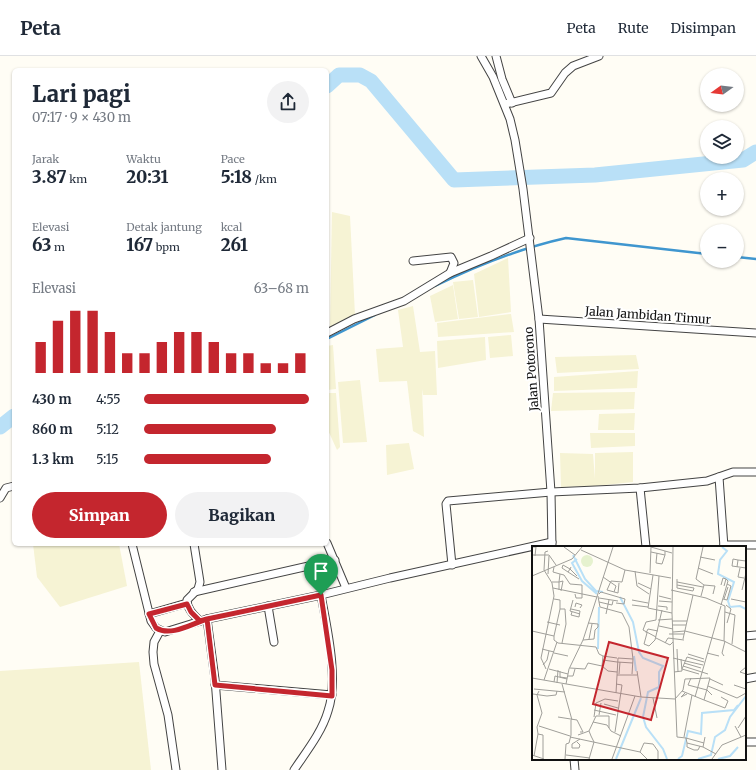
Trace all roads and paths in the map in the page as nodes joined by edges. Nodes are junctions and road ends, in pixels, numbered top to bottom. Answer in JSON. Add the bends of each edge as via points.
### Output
{"nodes":[{"id":1,"x":481,"y":56,"type":"edge"},
{"id":2,"x":496,"y":56,"type":"edge"},
{"id":3,"x":600,"y":56,"type":"edge"},
{"id":4,"x":508,"y":103,"type":"junction"},
{"id":5,"x":530,"y":240,"type":"junction"},
{"id":6,"x":413,"y":261,"type":"dead end"},
{"id":7,"x":450,"y":273,"type":"junction"},
{"id":8,"x":538,"y":319,"type":"junction"},
{"id":9,"x":329,"y":332,"type":"edge"},
{"id":10,"x":756,"y":333,"type":"edge"},
{"id":11,"x":756,"y":472,"type":"edge"},
{"id":12,"x":719,"y":477,"type":"junction"},
{"id":13,"x":12,"y":486,"type":"edge"},
{"id":14,"x":640,"y":488,"type":"junction"},
{"id":15,"x":551,"y":492,"type":"junction"},
{"id":16,"x":0,"y":498,"type":"edge"},
{"id":17,"x":552,"y":545,"type":"edge"},
{"id":18,"x":756,"y":545,"type":"edge"},
{"id":19,"x":132,"y":546,"type":"edge"},
{"id":20,"x":194,"y":546,"type":"edge"},
{"id":21,"x":328,"y":546,"type":"edge"},
{"id":22,"x":646,"y":546,"type":"edge"},
{"id":23,"x":724,"y":546,"type":"edge"},
{"id":24,"x":532,"y":549,"type":"edge"},
{"id":25,"x":335,"y":560,"type":"junction"},
{"id":26,"x":452,"y":565,"type":"junction"},
{"id":27,"x":346,"y":588,"type":"junction"},
{"id":28,"x":194,"y":592,"type":"junction"},
{"id":29,"x":321,"y":595,"type":"junction"},
{"id":30,"x":187,"y":604,"type":"junction"},
{"id":31,"x":268,"y":606,"type":"junction"},
{"id":32,"x":149,"y":614,"type":"junction"},
{"id":33,"x":204,"y":620,"type":"junction"},
{"id":34,"x":160,"y":631,"type":"junction"},
{"id":35,"x":756,"y":635,"type":"edge"},
{"id":36,"x":746,"y":636,"type":"edge"},
{"id":37,"x":274,"y":642,"type":"dead end"},
{"id":38,"x":756,"y":677,"type":"edge"},
{"id":39,"x":746,"y":678,"type":"edge"},
{"id":40,"x":215,"y":685,"type":"junction"},
{"id":41,"x":332,"y":696,"type":"junction"},
{"id":42,"x":574,"y":760,"type":"edge"},
{"id":43,"x":176,"y":770,"type":"edge"},
{"id":44,"x":222,"y":770,"type":"edge"},
{"id":45,"x":294,"y":770,"type":"edge"},
{"id":46,"x":575,"y":770,"type":"edge"}],
"edges":[{"from":1,"to":4,"type":"street"},
{"from":2,"to":4,"type":"street"},
{"from":3,"to":4,"type":"street","via":[[574,66],[565,73],[551,93]]},
{"from":4,"to":5,"type":"street","name":"Jalan Potorono"},
{"from":5,"to":7,"type":"street"},
{"from":5,"to":8,"type":"street","name":"Jalan Potorono"},
{"from":6,"to":7,"type":"street","via":[[451,257],[454,263]]},
{"from":7,"to":9,"type":"street","via":[[404,301],[354,319]]},
{"from":8,"to":10,"type":"street","name":"Jalan Jambidan Timur"},
{"from":8,"to":15,"type":"street","name":"Jalan Potorono"},
{"from":11,"to":12,"type":"street","via":[[733,472]]},
{"from":12,"to":14,"type":"street","via":[[707,481]]},
{"from":12,"to":23,"type":"street"},
{"from":13,"to":16,"type":"street","via":[[6,488]]},
{"from":14,"to":15,"type":"street"},
{"from":14,"to":22,"type":"street"},
{"from":15,"to":17,"type":"street","name":"Jalan Potorono"},
{"from":15,"to":26,"type":"street","via":[[447,501]]},
{"from":18,"to":23,"type":"street"},
{"from":19,"to":32,"type":"street"},
{"from":20,"to":28,"type":"street","via":[[200,582]]},
{"from":21,"to":25,"type":"street"},
{"from":24,"to":26,"type":"street"},
{"from":25,"to":27,"type":"street"},
{"from":25,"to":28,"type":"street"},
{"from":26,"to":27,"type":"street"},
{"from":27,"to":29,"type":"street"},
{"from":28,"to":30,"type":"street","via":[[187,600]]},
{"from":29,"to":31,"type":"street"},
{"from":29,"to":41,"type":"street","via":[[332,670]]},
{"from":30,"to":32,"type":"street"},
{"from":30,"to":33,"type":"street","via":[[191,612]]},
{"from":31,"to":33,"type":"street"},
{"from":31,"to":37,"type":"street"},
{"from":32,"to":34,"type":"street"},
{"from":33,"to":34,"type":"street","via":[[174,631]]},
{"from":33,"to":40,"type":"street"},
{"from":34,"to":43,"type":"street","via":[[154,647],[154,664],[168,715]]},
{"from":35,"to":36,"type":"street"},
{"from":38,"to":39,"type":"street"},
{"from":40,"to":41,"type":"street"},
{"from":40,"to":44,"type":"street"},
{"from":41,"to":45,"type":"street","via":[[326,718]]},
{"from":42,"to":46,"type":"street"}]}
